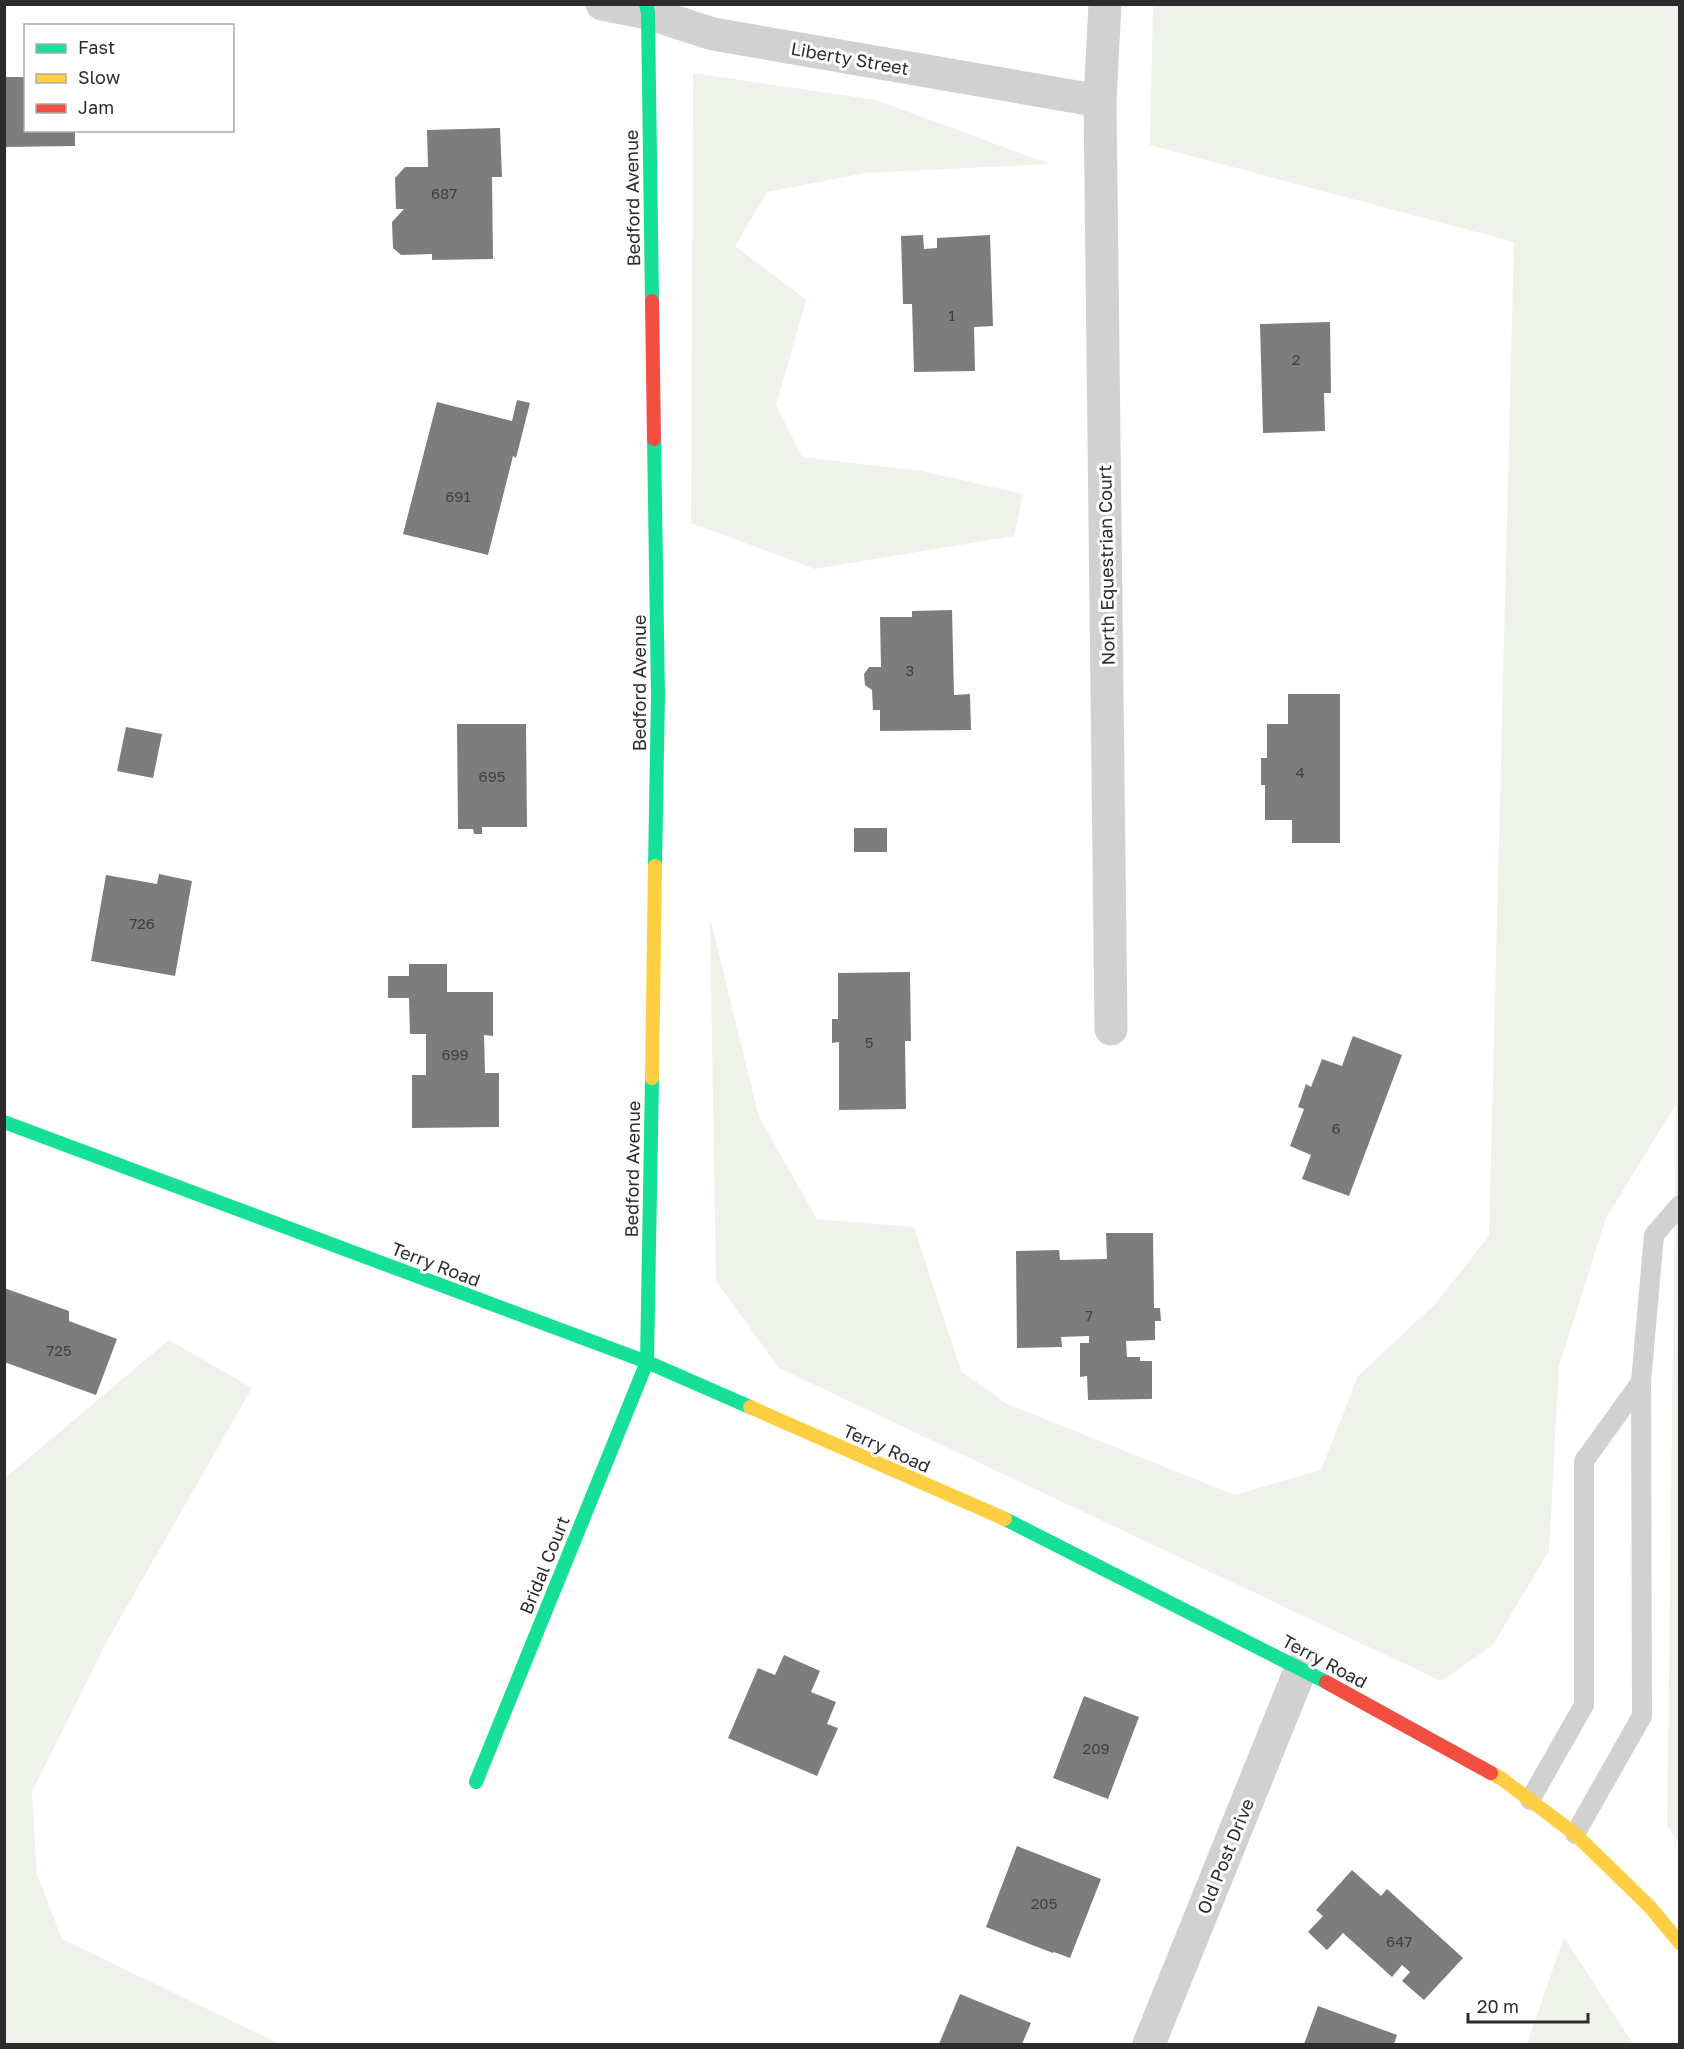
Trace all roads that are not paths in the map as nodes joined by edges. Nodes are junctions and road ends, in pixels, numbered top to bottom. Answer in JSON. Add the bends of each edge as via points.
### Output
{"nodes":[{"id":1,"x":602,"y":4,"type":"edge"},
{"id":2,"x":1105,"y":4,"type":"edge"},
{"id":3,"x":647,"y":9,"type":"edge"},
{"id":4,"x":1100,"y":101,"type":"junction"},
{"id":5,"x":1111,"y":1029,"type":"dead end"},
{"id":6,"x":4,"y":1122,"type":"edge"},
{"id":7,"x":1680,"y":1205,"type":"edge"},
{"id":8,"x":647,"y":1362,"type":"junction"},
{"id":9,"x":1641,"y":1382,"type":"junction"},
{"id":10,"x":1301,"y":1668,"type":"junction"},
{"id":11,"x":476,"y":1782,"type":"dead end"},
{"id":12,"x":1530,"y":1800,"type":"junction"},
{"id":13,"x":1575,"y":1834,"type":"junction"},
{"id":14,"x":1680,"y":1943,"type":"edge"},
{"id":15,"x":1149,"y":2044,"type":"edge"}],
"edges":[{"from":1,"to":3,"type":"street","name":"Liberty Street"},
{"from":2,"to":4,"type":"street","name":"North Equestrian Court"},
{"from":3,"to":4,"type":"street","name":"Liberty Street","via":[[713,34]]},
{"from":3,"to":8,"type":"street","name":"Bedford Avenue","via":[[658,694]]},
{"from":4,"to":5,"type":"street","name":"North Equestrian Court"},
{"from":6,"to":8,"type":"street","name":"Terry Road"},
{"from":7,"to":9,"type":"lane","via":[[1654,1235]]},
{"from":8,"to":10,"type":"street","name":"Terry Road","via":[[1003,1518]]},
{"from":8,"to":11,"type":"street","name":"Bridal Court"},
{"from":9,"to":12,"type":"lane","via":[[1584,1461],[1584,1705]]},
{"from":9,"to":13,"type":"lane","via":[[1642,1716]]},
{"from":10,"to":12,"type":"street","name":"Terry Road","via":[[1502,1779]]},
{"from":10,"to":15,"type":"street","name":"Old Post Drive"},
{"from":12,"to":13,"type":"street","name":"Terry Road"},
{"from":13,"to":14,"type":"street","name":"Terry Road","via":[[1650,1907]]}]}
